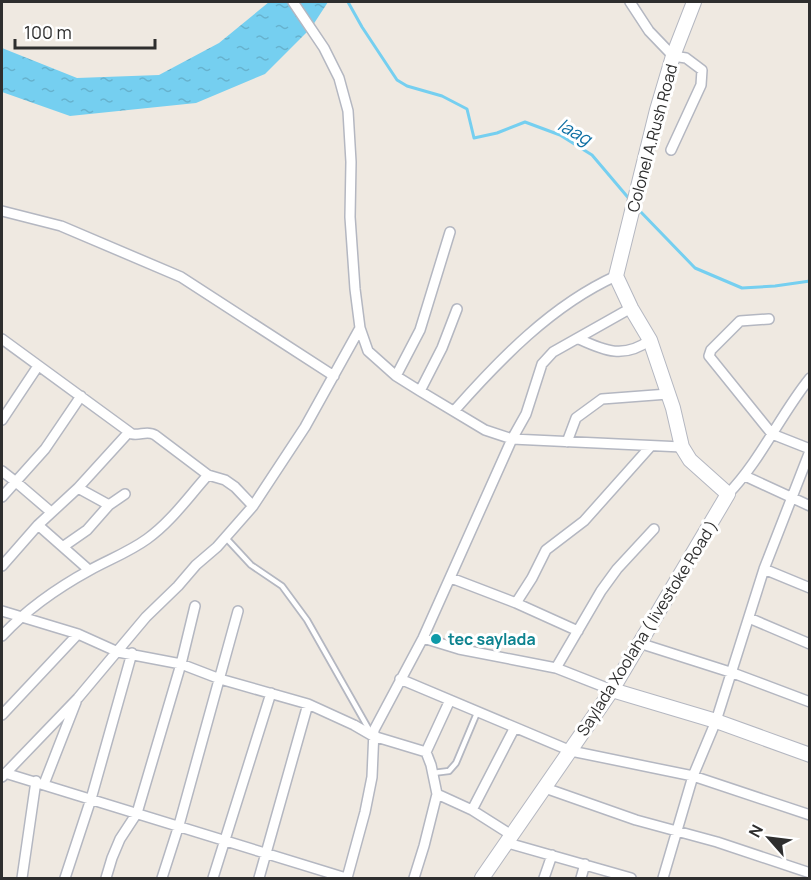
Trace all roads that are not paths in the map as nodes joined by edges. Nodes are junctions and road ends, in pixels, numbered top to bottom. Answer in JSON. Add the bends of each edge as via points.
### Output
{"nodes":[{"id":1,"x":292,"y":2,"type":"edge"},
{"id":2,"x":630,"y":2,"type":"edge"},
{"id":3,"x":694,"y":2,"type":"edge"},
{"id":4,"x":674,"y":56,"type":"junction"},
{"id":5,"x":671,"y":150,"type":"dead end"},
{"id":6,"x":2,"y":211,"type":"edge"},
{"id":7,"x":450,"y":232,"type":"dead end"},
{"id":8,"x":616,"y":276,"type":"junction"},
{"id":9,"x":631,"y":308,"type":"junction"},
{"id":10,"x":457,"y":309,"type":"dead end"},
{"id":11,"x":770,"y":320,"type":"dead end"},
{"id":12,"x":360,"y":328,"type":"junction"},
{"id":13,"x":2,"y":339,"type":"edge"},
{"id":14,"x":579,"y":339,"type":"junction"},
{"id":15,"x":650,"y":340,"type":"junction"},
{"id":16,"x":38,"y":366,"type":"junction"},
{"id":17,"x":396,"y":375,"type":"junction"},
{"id":18,"x":334,"y":376,"type":"junction"},
{"id":19,"x":810,"y":378,"type":"edge"},
{"id":20,"x":420,"y":391,"type":"junction"},
{"id":21,"x":668,"y":394,"type":"junction"},
{"id":22,"x":81,"y":396,"type":"junction"},
{"id":23,"x":454,"y":411,"type":"junction"},
{"id":24,"x":2,"y":420,"type":"edge"},
{"id":25,"x":129,"y":432,"type":"junction"},
{"id":26,"x":772,"y":434,"type":"junction"},
{"id":27,"x":512,"y":439,"type":"junction"},
{"id":28,"x":567,"y":442,"type":"junction"},
{"id":29,"x":650,"y":447,"type":"junction"},
{"id":30,"x":682,"y":447,"type":"junction"},
{"id":31,"x":810,"y":450,"type":"edge"},
{"id":32,"x":2,"y":471,"type":"edge"},
{"id":33,"x":208,"y":475,"type":"junction"},
{"id":34,"x":745,"y":476,"type":"junction"},
{"id":35,"x":16,"y":482,"type":"junction"},
{"id":36,"x":78,"y":488,"type":"junction"},
{"id":37,"x":125,"y":494,"type":"dead end"},
{"id":38,"x":728,"y":494,"type":"junction"},
{"id":39,"x":2,"y":497,"type":"edge"},
{"id":40,"x":791,"y":498,"type":"junction"},
{"id":41,"x":108,"y":505,"type":"junction"},
{"id":42,"x":253,"y":506,"type":"junction"},
{"id":43,"x":810,"y":506,"type":"edge"},
{"id":44,"x":51,"y":512,"type":"junction"},
{"id":45,"x":38,"y":525,"type":"junction"},
{"id":46,"x":654,"y":529,"type":"dead end"},
{"id":47,"x":226,"y":537,"type":"junction"},
{"id":48,"x":64,"y":546,"type":"junction"},
{"id":49,"x":2,"y":566,"type":"edge"},
{"id":50,"x":764,"y":569,"type":"junction"},
{"id":51,"x":89,"y":570,"type":"junction"},
{"id":52,"x":451,"y":578,"type":"junction"},
{"id":53,"x":810,"y":588,"type":"edge"},
{"id":54,"x":516,"y":603,"type":"junction"},
{"id":55,"x":195,"y":606,"type":"dead end"},
{"id":56,"x":2,"y":611,"type":"edge"},
{"id":57,"x":238,"y":611,"type":"dead end"},
{"id":58,"x":20,"y":617,"type":"junction"},
{"id":59,"x":749,"y":618,"type":"junction"},
{"id":60,"x":578,"y":631,"type":"junction"},
{"id":61,"x":78,"y":634,"type":"junction"},
{"id":62,"x":2,"y":636,"type":"edge"},
{"id":63,"x":423,"y":638,"type":"junction"},
{"id":64,"x":639,"y":643,"type":"junction"},
{"id":65,"x":810,"y":644,"type":"edge"},
{"id":66,"x":118,"y":652,"type":"junction"},
{"id":67,"x":132,"y":653,"type":"junction"},
{"id":68,"x":181,"y":664,"type":"junction"},
{"id":69,"x":556,"y":668,"type":"junction"},
{"id":70,"x":733,"y":674,"type":"junction"},
{"id":71,"x":220,"y":679,"type":"junction"},
{"id":72,"x":400,"y":679,"type":"junction"},
{"id":73,"x":612,"y":690,"type":"junction"},
{"id":74,"x":270,"y":693,"type":"junction"},
{"id":75,"x":78,"y":698,"type":"junction"},
{"id":76,"x":450,"y":700,"type":"junction"},
{"id":77,"x":810,"y":702,"type":"edge"},
{"id":78,"x":308,"y":704,"type":"junction"},
{"id":79,"x":477,"y":711,"type":"junction"},
{"id":80,"x":2,"y":715,"type":"edge"},
{"id":81,"x":716,"y":722,"type":"junction"},
{"id":82,"x":514,"y":729,"type":"junction"},
{"id":83,"x":373,"y":736,"type":"junction"},
{"id":84,"x":571,"y":751,"type":"junction"},
{"id":85,"x":426,"y":752,"type":"junction"},
{"id":86,"x":810,"y":755,"type":"edge"},
{"id":87,"x":433,"y":773,"type":"junction"},
{"id":88,"x":3,"y":775,"type":"edge"},
{"id":89,"x":693,"y":776,"type":"junction"},
{"id":90,"x":40,"y":782,"type":"junction"},
{"id":91,"x":545,"y":788,"type":"junction"},
{"id":92,"x":436,"y":794,"type":"junction"},
{"id":93,"x":91,"y":799,"type":"junction"},
{"id":94,"x":472,"y":810,"type":"junction"},
{"id":95,"x":137,"y":813,"type":"junction"},
{"id":96,"x":810,"y":815,"type":"edge"},
{"id":97,"x":179,"y":825,"type":"junction"},
{"id":98,"x":675,"y":831,"type":"junction"},
{"id":99,"x":510,"y":839,"type":"junction"},
{"id":100,"x":226,"y":840,"type":"junction"},
{"id":101,"x":267,"y":855,"type":"junction"},
{"id":102,"x":552,"y":855,"type":"junction"},
{"id":103,"x":585,"y":864,"type":"junction"},
{"id":104,"x":810,"y":873,"type":"edge"},
{"id":105,"x":22,"y":879,"type":"edge"},
{"id":106,"x":65,"y":879,"type":"edge"},
{"id":107,"x":106,"y":879,"type":"edge"},
{"id":108,"x":162,"y":879,"type":"edge"},
{"id":109,"x":213,"y":879,"type":"edge"},
{"id":110,"x":259,"y":879,"type":"edge"},
{"id":111,"x":346,"y":879,"type":"edge"},
{"id":112,"x":414,"y":879,"type":"edge"},
{"id":113,"x":482,"y":879,"type":"edge"},
{"id":114,"x":544,"y":879,"type":"edge"},
{"id":115,"x":581,"y":879,"type":"edge"},
{"id":116,"x":632,"y":879,"type":"edge"},
{"id":117,"x":663,"y":879,"type":"edge"}],
"edges":[{"from":1,"to":12,"type":"street","via":[[324,48],[339,78],[348,111],[350,217]]},
{"from":2,"to":4,"type":"street","via":[[649,31]]},
{"from":3,"to":4,"type":"street","name":"Colonel A.Rush Road"},
{"from":4,"to":5,"type":"street","via":[[686,58],[702,70],[700,85]]},
{"from":4,"to":8,"type":"street","name":"Colonel A.Rush Road"},
{"from":6,"to":18,"type":"street","via":[[61,226],[181,277]]},
{"from":7,"to":17,"type":"street","via":[[420,330]]},
{"from":8,"to":9,"type":"street"},
{"from":8,"to":23,"type":"street","via":[[592,287],[560,310],[508,354]]},
{"from":9,"to":14,"type":"street"},
{"from":9,"to":15,"type":"street"},
{"from":10,"to":20,"type":"street"},
{"from":11,"to":26,"type":"street","via":[[740,321],[711,350],[710,356]]},
{"from":12,"to":17,"type":"street","via":[[368,351]]},
{"from":12,"to":18,"type":"street"},
{"from":13,"to":16,"type":"street"},
{"from":14,"to":15,"type":"street","via":[[619,352],[637,349]]},
{"from":14,"to":27,"type":"street","via":[[553,352],[542,364],[526,414]]},
{"from":15,"to":21,"type":"street"},
{"from":16,"to":22,"type":"street"},
{"from":16,"to":24,"type":"street"},
{"from":17,"to":20,"type":"street"},
{"from":18,"to":42,"type":"street"},
{"from":19,"to":26,"type":"street"},
{"from":20,"to":23,"type":"street"},
{"from":21,"to":28,"type":"street","via":[[602,399],[576,418]]},
{"from":21,"to":30,"type":"street"},
{"from":22,"to":25,"type":"street"},
{"from":22,"to":35,"type":"street","via":[[45,449]]},
{"from":23,"to":27,"type":"street","via":[[485,430]]},
{"from":25,"to":33,"type":"street","via":[[155,435]]},
{"from":25,"to":36,"type":"street"},
{"from":26,"to":31,"type":"street"},
{"from":26,"to":34,"type":"street"},
{"from":27,"to":28,"type":"street"},
{"from":27,"to":52,"type":"street"},
{"from":28,"to":29,"type":"street"},
{"from":29,"to":30,"type":"street"},
{"from":29,"to":54,"type":"street","via":[[584,521],[546,550]]},
{"from":30,"to":38,"type":"street","via":[[690,460]]},
{"from":31,"to":40,"type":"street"},
{"from":32,"to":35,"type":"street"},
{"from":33,"to":42,"type":"street","via":[[225,480]]},
{"from":33,"to":51,"type":"street","via":[[150,537]]},
{"from":34,"to":38,"type":"street"},
{"from":34,"to":40,"type":"street"},
{"from":35,"to":39,"type":"street"},
{"from":35,"to":44,"type":"street"},
{"from":36,"to":41,"type":"street"},
{"from":36,"to":44,"type":"street"},
{"from":37,"to":41,"type":"street"},
{"from":38,"to":64,"type":"street","name":"Saylada Xoolaha ( livestoke Road )"},
{"from":40,"to":43,"type":"street"},
{"from":40,"to":50,"type":"street"},
{"from":41,"to":48,"type":"street","via":[[87,530]]},
{"from":42,"to":47,"type":"street"},
{"from":44,"to":45,"type":"street"},
{"from":45,"to":48,"type":"street"},
{"from":45,"to":49,"type":"street"},
{"from":46,"to":60,"type":"street","via":[[617,569]]},
{"from":47,"to":66,"type":"street","via":[[146,617]]},
{"from":47,"to":83,"type":"lane","via":[[251,565],[282,586]]},
{"from":48,"to":51,"type":"street"},
{"from":50,"to":53,"type":"street"},
{"from":50,"to":59,"type":"street"},
{"from":51,"to":58,"type":"street"},
{"from":52,"to":54,"type":"street"},
{"from":52,"to":63,"type":"street"},
{"from":54,"to":60,"type":"street"},
{"from":55,"to":68,"type":"street"},
{"from":56,"to":58,"type":"street"},
{"from":57,"to":71,"type":"street"},
{"from":58,"to":61,"type":"street"},
{"from":58,"to":62,"type":"street"},
{"from":59,"to":65,"type":"street"},
{"from":59,"to":70,"type":"street"},
{"from":60,"to":69,"type":"street"},
{"from":61,"to":66,"type":"street"},
{"from":61,"to":80,"type":"street"},
{"from":63,"to":69,"type":"street"},
{"from":63,"to":72,"type":"street"},
{"from":64,"to":70,"type":"street"},
{"from":64,"to":73,"type":"street","name":"Saylada Xoolaha ( livestoke Road )"},
{"from":66,"to":67,"type":"street"},
{"from":66,"to":75,"type":"street"},
{"from":67,"to":68,"type":"street"},
{"from":67,"to":93,"type":"street"},
{"from":68,"to":71,"type":"street"},
{"from":68,"to":95,"type":"street"},
{"from":69,"to":73,"type":"street"},
{"from":70,"to":77,"type":"street"},
{"from":70,"to":81,"type":"street"},
{"from":71,"to":74,"type":"street"},
{"from":71,"to":97,"type":"street"},
{"from":72,"to":76,"type":"street"},
{"from":72,"to":83,"type":"street"},
{"from":73,"to":81,"type":"street"},
{"from":73,"to":84,"type":"street","name":"Saylada Xoolaha ( livestoke Road )"},
{"from":74,"to":78,"type":"street"},
{"from":74,"to":100,"type":"street"},
{"from":75,"to":88,"type":"street"},
{"from":75,"to":90,"type":"street"},
{"from":76,"to":79,"type":"street"},
{"from":76,"to":85,"type":"street"},
{"from":78,"to":83,"type":"street"},
{"from":78,"to":101,"type":"street"},
{"from":79,"to":82,"type":"street"},
{"from":79,"to":87,"type":"lane","via":[[456,763],[449,771]]},
{"from":81,"to":86,"type":"street"},
{"from":81,"to":89,"type":"street"},
{"from":82,"to":84,"type":"street"},
{"from":82,"to":94,"type":"street"},
{"from":83,"to":85,"type":"street"},
{"from":83,"to":111,"type":"street","via":[[372,777]]},
{"from":84,"to":89,"type":"street"},
{"from":84,"to":91,"type":"street","name":"Saylada Xoolaha ( livestoke Road )"},
{"from":85,"to":87,"type":"street"},
{"from":87,"to":92,"type":"street"},
{"from":88,"to":90,"type":"street"},
{"from":89,"to":96,"type":"street"},
{"from":89,"to":98,"type":"street"},
{"from":90,"to":93,"type":"street"},
{"from":90,"to":105,"type":"street"},
{"from":91,"to":98,"type":"street"},
{"from":91,"to":99,"type":"street","name":"Saylada Xoolaha ( livestoke Road )"},
{"from":92,"to":94,"type":"street"},
{"from":92,"to":112,"type":"street"},
{"from":93,"to":95,"type":"street"},
{"from":93,"to":106,"type":"street"},
{"from":94,"to":99,"type":"street"},
{"from":95,"to":97,"type":"street"},
{"from":95,"to":107,"type":"street","via":[[111,858]]},
{"from":97,"to":100,"type":"street"},
{"from":97,"to":108,"type":"street"},
{"from":98,"to":104,"type":"street"},
{"from":98,"to":117,"type":"street"},
{"from":99,"to":102,"type":"street"},
{"from":99,"to":113,"type":"street","name":"Saylada Xoolaha ( livestoke Road )"},
{"from":100,"to":101,"type":"street"},
{"from":100,"to":109,"type":"street"},
{"from":101,"to":110,"type":"street"},
{"from":101,"to":111,"type":"street"},
{"from":102,"to":103,"type":"street"},
{"from":102,"to":114,"type":"street"},
{"from":103,"to":115,"type":"street"},
{"from":103,"to":116,"type":"street"}]}
